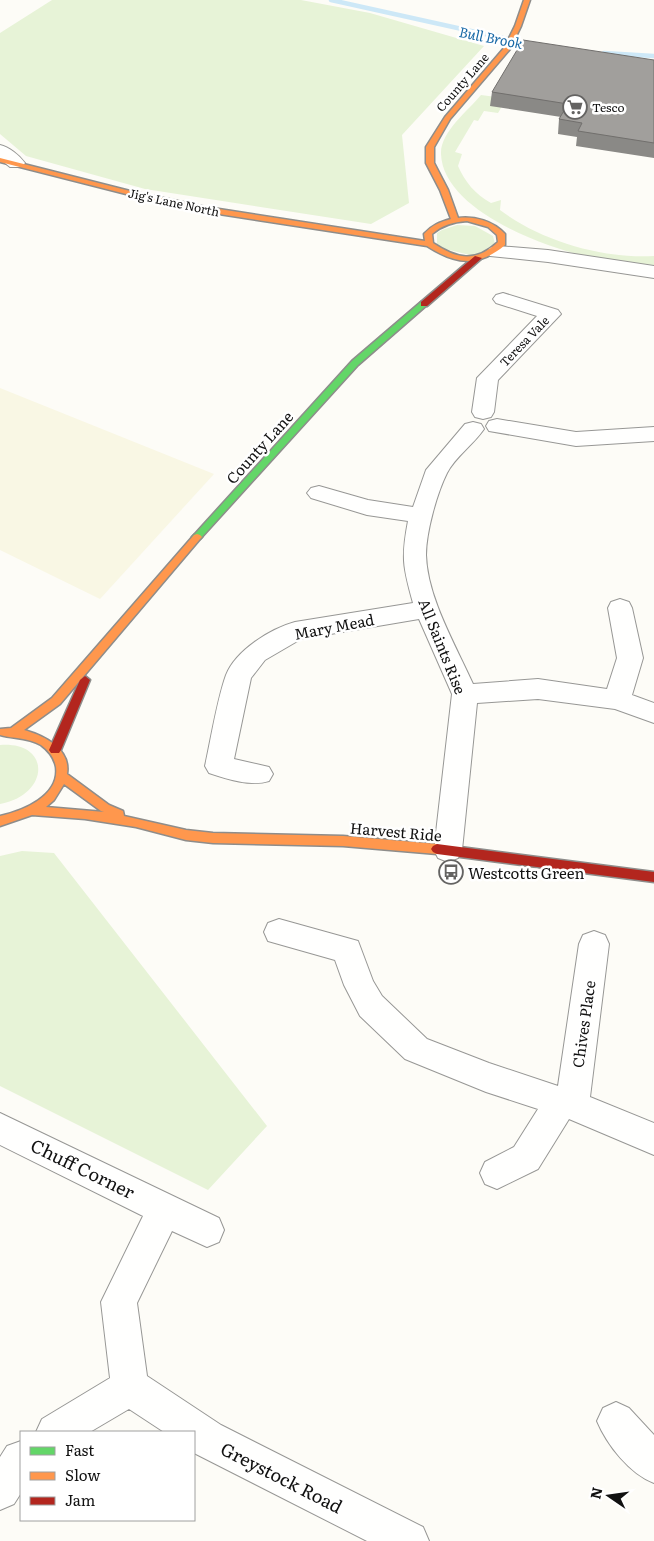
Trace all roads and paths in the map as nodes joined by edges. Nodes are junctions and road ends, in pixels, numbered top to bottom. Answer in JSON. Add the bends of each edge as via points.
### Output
{"nodes":[{"id":1,"x":527,"y":0,"type":"edge"},
{"id":2,"x":0,"y":150,"type":"edge"},
{"id":3,"x":8,"y":162,"type":"edge"},
{"id":4,"x":440,"y":181,"type":"junction"},
{"id":5,"x":454,"y":220,"type":"junction"},
{"id":6,"x":480,"y":221,"type":"junction"},
{"id":7,"x":435,"y":227,"type":"junction"},
{"id":8,"x":350,"y":232,"type":"junction"},
{"id":9,"x":499,"y":242,"type":"junction"},
{"id":10,"x":429,"y":244,"type":"junction"},
{"id":11,"x":478,"y":258,"type":"junction"},
{"id":12,"x":443,"y":263,"type":"junction"},
{"id":13,"x":654,"y":272,"type":"edge"},
{"id":14,"x":443,"y":288,"type":"junction"},
{"id":15,"x":503,"y":299,"type":"dead end"},
{"id":16,"x":484,"y":422,"type":"junction"},
{"id":17,"x":654,"y":434,"type":"edge"},
{"id":18,"x":319,"y":493,"type":"dead end"},
{"id":19,"x":421,"y":516,"type":"junction"},
{"id":20,"x":620,"y":608,"type":"dead end"},
{"id":21,"x":427,"y":609,"type":"junction"},
{"id":22,"x":110,"y":637,"type":"junction"},
{"id":23,"x":465,"y":694,"type":"junction"},
{"id":24,"x":617,"y":700,"type":"junction"},
{"id":25,"x":654,"y":713,"type":"edge"},
{"id":26,"x":15,"y":731,"type":"junction"},
{"id":27,"x":0,"y":733,"type":"edge"},
{"id":28,"x":55,"y":750,"type":"junction"},
{"id":29,"x":259,"y":774,"type":"dead end"},
{"id":30,"x":62,"y":776,"type":"junction"},
{"id":31,"x":35,"y":811,"type":"junction"},
{"id":32,"x":0,"y":822,"type":"edge"},
{"id":33,"x":136,"y":822,"type":"junction"},
{"id":34,"x":448,"y":850,"type":"junction"},
{"id":35,"x":654,"y":878,"type":"edge"},
{"id":36,"x":279,"y":932,"type":"dead end"},
{"id":37,"x":594,"y":944,"type":"dead end"},
{"id":38,"x":566,"y":1103,"type":"junction"},
{"id":39,"x":0,"y":1128,"type":"edge"},
{"id":40,"x":654,"y":1139,"type":"edge"},
{"id":41,"x":497,"y":1173,"type":"dead end"},
{"id":42,"x":165,"y":1209,"type":"junction"},
{"id":43,"x":206,"y":1230,"type":"dead end"},
{"id":44,"x":130,"y":1387,"type":"junction"},
{"id":45,"x":616,"y":1421,"type":"dead end"},
{"id":46,"x":57,"y":1431,"type":"edge"},
{"id":47,"x":20,"y":1461,"type":"edge"},
{"id":48,"x":654,"y":1464,"type":"edge"},
{"id":49,"x":0,"y":1490,"type":"edge"},
{"id":50,"x":409,"y":1541,"type":"edge"}],
"edges":[{"from":1,"to":4,"type":"street","name":"County Lane","via":[[507,50],[465,96],[430,146],[429,161]]},
{"from":2,"to":3,"type":"street"},
{"from":3,"to":8,"type":"street","name":"Jig's Lane North","via":[[173,203],[307,228]]},
{"from":4,"to":5,"type":"street","name":"County Lane","via":[[452,206]]},
{"from":4,"to":6,"type":"street","name":"County Lane"},
{"from":5,"to":6,"type":"street"},
{"from":5,"to":7,"type":"street","name":"Jig's Lane North"},
{"from":6,"to":9,"type":"street","via":[[491,225]]},
{"from":7,"to":8,"type":"street","name":"Jig's Lane North"},
{"from":7,"to":10,"type":"street","via":[[428,234]]},
{"from":8,"to":10,"type":"street","name":"Jig's Lane North"},
{"from":9,"to":11,"type":"street"},
{"from":9,"to":13,"type":"street","via":[[573,260]]},
{"from":10,"to":12,"type":"street"},
{"from":11,"to":12,"type":"street"},
{"from":11,"to":14,"type":"street","name":"County Lane"},
{"from":12,"to":14,"type":"street"},
{"from":14,"to":22,"type":"street","name":"County Lane","via":[[355,364]]},
{"from":15,"to":16,"type":"street","name":"Teresa Vale","via":[[550,314],[488,378]]},
{"from":16,"to":17,"type":"street","via":[[576,439]]},
{"from":16,"to":19,"type":"street","name":"All Saints Rise","via":[[437,470]]},
{"from":18,"to":19,"type":"street","via":[[367,507]]},
{"from":19,"to":21,"type":"street","name":"All Saints Rise","via":[[414,554]]},
{"from":20,"to":24,"type":"street","via":[[630,658]]},
{"from":21,"to":23,"type":"street","name":"All Saints Rise"},
{"from":21,"to":29,"type":"street","name":"Mary Mead","via":[[295,631],[256,654],[239,676],[219,766]]},
{"from":22,"to":26,"type":"street","name":"County Lane","via":[[56,700]]},
{"from":22,"to":28,"type":"street","name":"County Lane","via":[[86,678]]},
{"from":23,"to":24,"type":"street","via":[[538,689]]},
{"from":23,"to":34,"type":"street","name":"All Saints Rise"},
{"from":24,"to":25,"type":"street"},
{"from":26,"to":27,"type":"street"},
{"from":26,"to":28,"type":"street","via":[[39,737]]},
{"from":28,"to":30,"type":"street","via":[[62,764]]},
{"from":30,"to":31,"type":"street","via":[[52,796]]},
{"from":30,"to":33,"type":"street","name":"Harvest Ride","via":[[105,808]]},
{"from":31,"to":32,"type":"street"},
{"from":31,"to":33,"type":"street","name":"Harvest Ride"},
{"from":33,"to":34,"type":"street","name":"Harvest Ride","via":[[161,830],[213,838],[343,842]]},
{"from":34,"to":35,"type":"street","name":"Harvest Ride"},
{"from":36,"to":38,"type":"street","via":[[347,950],[370,1006],[416,1049],[486,1077]]},
{"from":37,"to":38,"type":"street","name":"Chives Place"},
{"from":38,"to":40,"type":"street"},
{"from":38,"to":41,"type":"street","via":[[526,1158]]},
{"from":39,"to":42,"type":"street","name":"Chuff Corner"},
{"from":42,"to":43,"type":"street"},
{"from":42,"to":44,"type":"street","via":[[119,1302]]},
{"from":44,"to":46,"type":"street"},
{"from":44,"to":50,"type":"street","name":"Greystock Road","via":[[208,1439]]},
{"from":45,"to":48,"type":"street"},
{"from":47,"to":49,"type":"street"}]}
